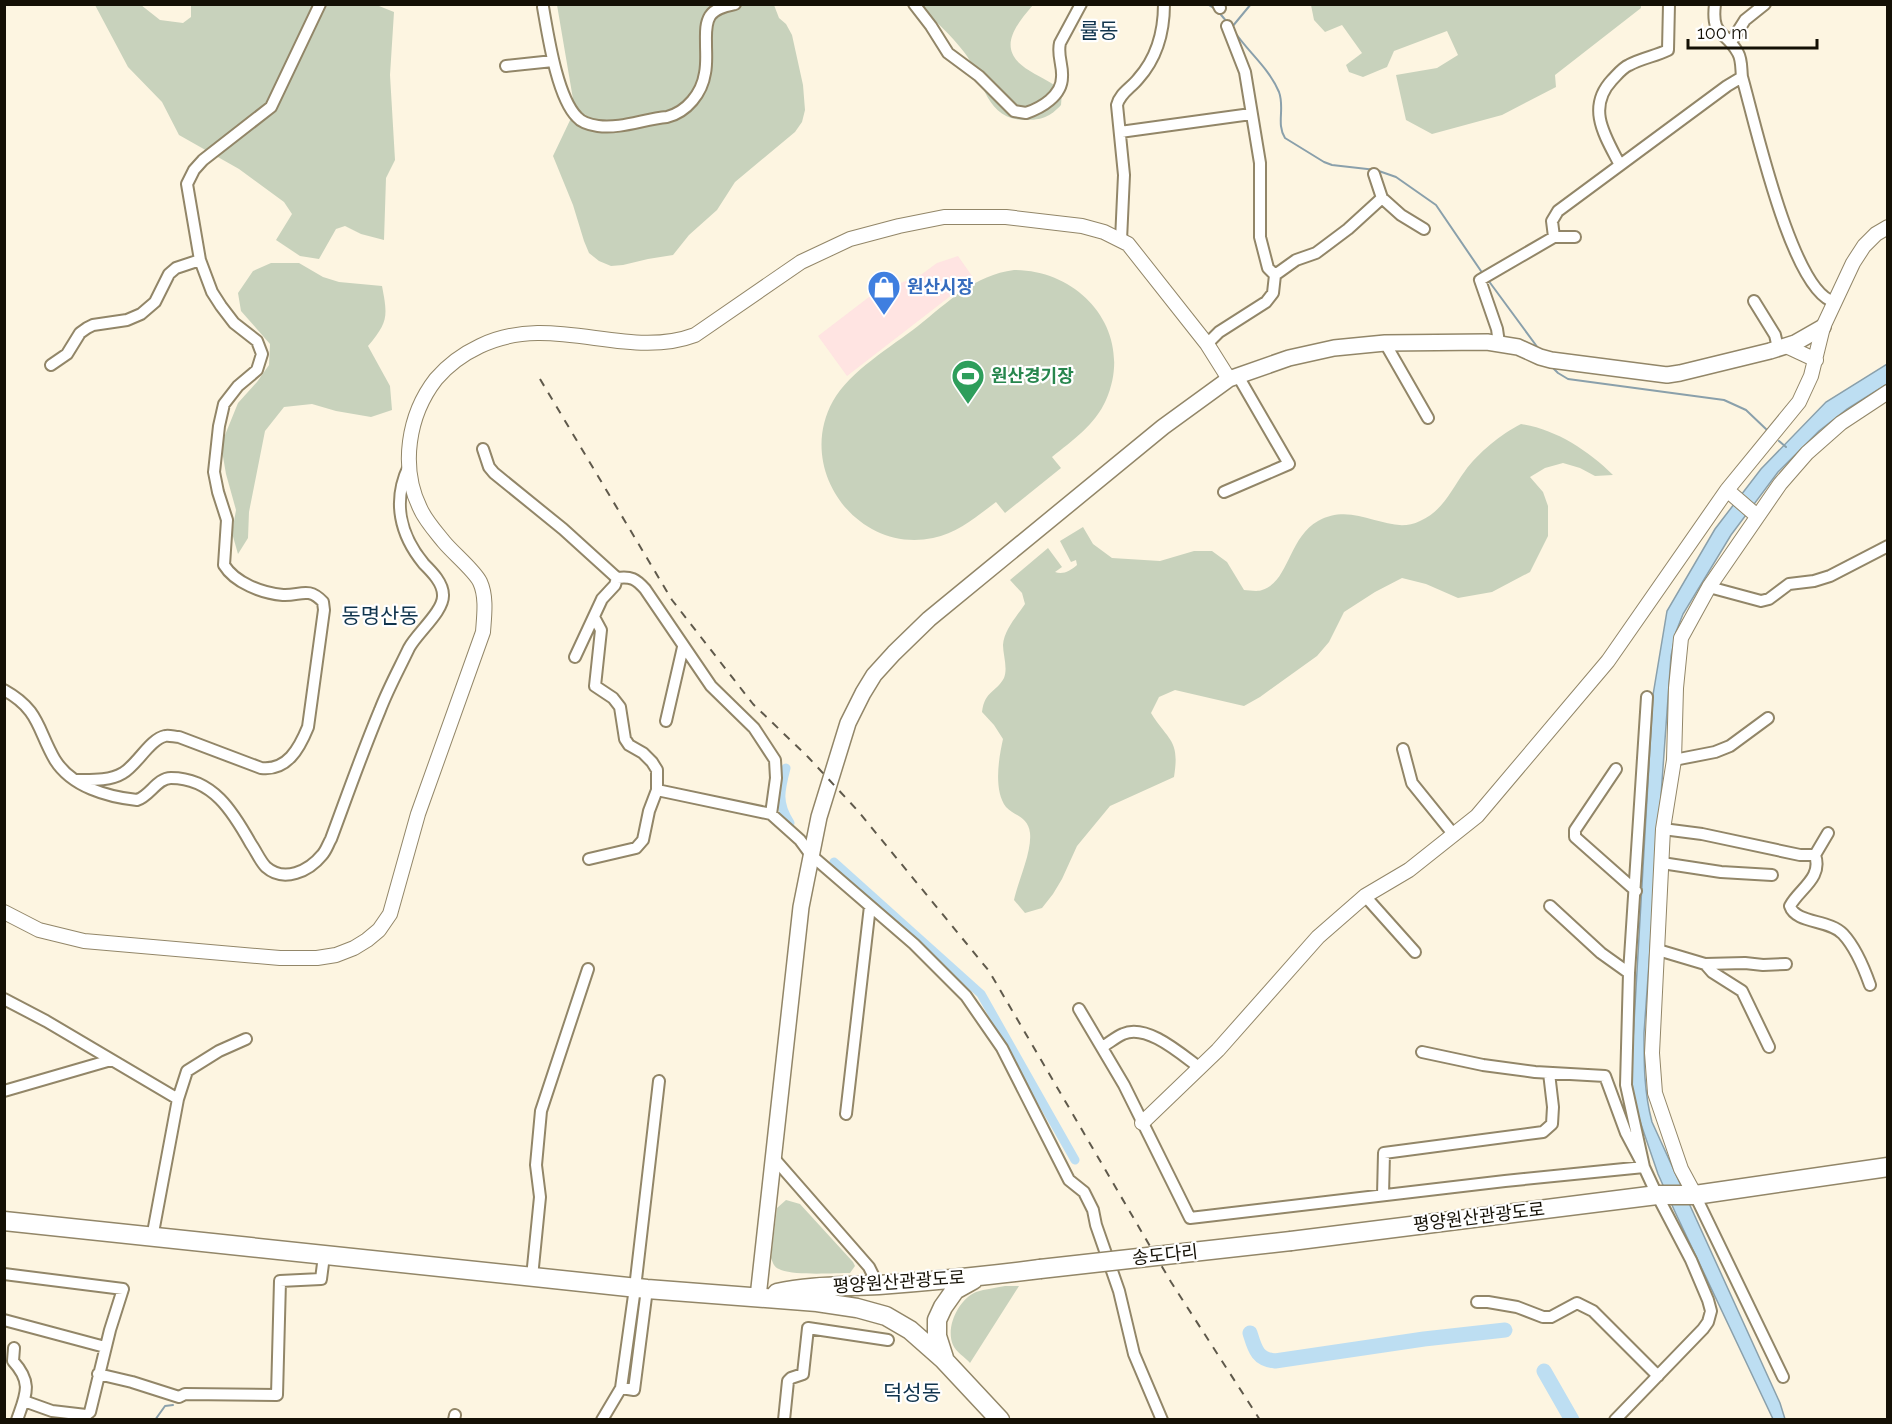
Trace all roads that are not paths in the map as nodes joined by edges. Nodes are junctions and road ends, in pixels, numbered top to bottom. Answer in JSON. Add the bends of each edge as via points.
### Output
{"nodes":[{"id":1,"x":320,"y":4,"type":"edge"},
{"id":2,"x":735,"y":4,"type":"edge"},
{"id":3,"x":914,"y":4,"type":"edge"},
{"id":4,"x":1082,"y":4,"type":"edge"},
{"id":5,"x":1164,"y":4,"type":"edge"},
{"id":6,"x":1669,"y":4,"type":"edge"},
{"id":7,"x":1715,"y":4,"type":"edge"},
{"id":8,"x":1765,"y":4,"type":"edge"},
{"id":9,"x":543,"y":7,"type":"dead end"},
{"id":10,"x":1227,"y":26,"type":"dead end"},
{"id":11,"x":1731,"y":42,"type":"junction"},
{"id":12,"x":553,"y":61,"type":"junction"},
{"id":13,"x":506,"y":66,"type":"dead end"},
{"id":14,"x":1742,"y":77,"type":"junction"},
{"id":15,"x":1251,"y":114,"type":"junction"},
{"id":16,"x":1120,"y":132,"type":"junction"},
{"id":17,"x":1620,"y":165,"type":"junction"},
{"id":18,"x":1374,"y":174,"type":"dead end"},
{"id":19,"x":1382,"y":198,"type":"junction"},
{"id":20,"x":1887,"y":227,"type":"edge"},
{"id":21,"x":1424,"y":229,"type":"dead end"},
{"id":22,"x":1554,"y":237,"type":"junction"},
{"id":23,"x":1575,"y":237,"type":"dead end"},
{"id":24,"x":1121,"y":240,"type":"junction"},
{"id":25,"x":200,"y":260,"type":"junction"},
{"id":26,"x":1275,"y":275,"type":"junction"},
{"id":27,"x":1754,"y":301,"type":"dead end"},
{"id":28,"x":1835,"y":302,"type":"junction"},
{"id":29,"x":1823,"y":327,"type":"junction"},
{"id":30,"x":1385,"y":343,"type":"junction"},
{"id":31,"x":1499,"y":343,"type":"junction"},
{"id":32,"x":1207,"y":344,"type":"junction"},
{"id":33,"x":1782,"y":347,"type":"junction"},
{"id":34,"x":1816,"y":360,"type":"junction"},
{"id":35,"x":51,"y":365,"type":"dead end"},
{"id":36,"x":1233,"y":377,"type":"junction"},
{"id":37,"x":1887,"y":392,"type":"edge"},
{"id":38,"x":1428,"y":418,"type":"dead end"},
{"id":39,"x":483,"y":449,"type":"dead end"},
{"id":40,"x":409,"y":466,"type":"junction"},
{"id":41,"x":1224,"y":492,"type":"dead end"},
{"id":42,"x":1729,"y":492,"type":"junction"},
{"id":43,"x":1755,"y":515,"type":"junction"},
{"id":44,"x":1887,"y":546,"type":"edge"},
{"id":45,"x":618,"y":578,"type":"junction"},
{"id":46,"x":1709,"y":587,"type":"junction"},
{"id":47,"x":594,"y":617,"type":"junction"},
{"id":48,"x":683,"y":647,"type":"junction"},
{"id":49,"x":575,"y":657,"type":"dead end"},
{"id":50,"x":4,"y":690,"type":"edge"},
{"id":51,"x":1647,"y":697,"type":"dead end"},
{"id":52,"x":1768,"y":718,"type":"dead end"},
{"id":53,"x":666,"y":721,"type":"dead end"},
{"id":54,"x":1403,"y":749,"type":"dead end"},
{"id":55,"x":1674,"y":760,"type":"junction"},
{"id":56,"x":1616,"y":769,"type":"dead end"},
{"id":57,"x":77,"y":780,"type":"junction"},
{"id":58,"x":657,"y":790,"type":"junction"},
{"id":59,"x":771,"y":814,"type":"junction"},
{"id":60,"x":1663,"y":829,"type":"junction"},
{"id":61,"x":1828,"y":833,"type":"dead end"},
{"id":62,"x":1454,"y":835,"type":"junction"},
{"id":63,"x":811,"y":855,"type":"junction"},
{"id":64,"x":1815,"y":855,"type":"junction"},
{"id":65,"x":589,"y":859,"type":"dead end"},
{"id":66,"x":1662,"y":863,"type":"junction"},
{"id":67,"x":1772,"y":875,"type":"dead end"},
{"id":68,"x":1636,"y":891,"type":"junction"},
{"id":69,"x":1365,"y":896,"type":"junction"},
{"id":70,"x":870,"y":906,"type":"junction"},
{"id":71,"x":1550,"y":906,"type":"dead end"},
{"id":72,"x":4,"y":912,"type":"edge"},
{"id":73,"x":1658,"y":950,"type":"junction"},
{"id":74,"x":1415,"y":952,"type":"dead end"},
{"id":75,"x":1786,"y":963,"type":"dead end"},
{"id":76,"x":1705,"y":964,"type":"junction"},
{"id":77,"x":588,"y":969,"type":"dead end"},
{"id":78,"x":1629,"y":973,"type":"junction"},
{"id":79,"x":1870,"y":985,"type":"dead end"},
{"id":80,"x":4,"y":999,"type":"edge"},
{"id":81,"x":1079,"y":1009,"type":"dead end"},
{"id":82,"x":246,"y":1039,"type":"dead end"},
{"id":83,"x":1102,"y":1047,"type":"junction"},
{"id":84,"x":1769,"y":1047,"type":"dead end"},
{"id":85,"x":1422,"y":1052,"type":"dead end"},
{"id":86,"x":111,"y":1060,"type":"junction"},
{"id":87,"x":1200,"y":1068,"type":"junction"},
{"id":88,"x":1549,"y":1073,"type":"junction"},
{"id":89,"x":659,"y":1081,"type":"dead end"},
{"id":90,"x":4,"y":1091,"type":"edge"},
{"id":91,"x":178,"y":1099,"type":"junction"},
{"id":92,"x":846,"y":1114,"type":"dead end"},
{"id":93,"x":1142,"y":1122,"type":"junction"},
{"id":94,"x":772,"y":1156,"type":"junction"},
{"id":95,"x":1644,"y":1167,"type":"junction"},
{"id":96,"x":1887,"y":1167,"type":"edge"},
{"id":97,"x":1383,"y":1195,"type":"junction"},
{"id":98,"x":1692,"y":1195,"type":"junction"},
{"id":99,"x":1662,"y":1196,"type":"junction"},
{"id":100,"x":4,"y":1221,"type":"edge"},
{"id":101,"x":152,"y":1238,"type":"junction"},
{"id":102,"x":1291,"y":1241,"type":"joint"},
{"id":103,"x":324,"y":1256,"type":"junction"},
{"id":104,"x":1040,"y":1269,"type":"joint"},
{"id":105,"x":4,"y":1274,"type":"edge"},
{"id":106,"x":532,"y":1277,"type":"junction"},
{"id":107,"x":977,"y":1277,"type":"junction"},
{"id":108,"x":878,"y":1285,"type":"junction"},
{"id":109,"x":641,"y":1288,"type":"junction"},
{"id":110,"x":758,"y":1297,"type":"junction"},
{"id":111,"x":1477,"y":1302,"type":"dead end"},
{"id":112,"x":4,"y":1320,"type":"edge"},
{"id":113,"x":888,"y":1340,"type":"dead end"},
{"id":114,"x":105,"y":1347,"type":"junction"},
{"id":115,"x":14,"y":1348,"type":"dead end"},
{"id":116,"x":944,"y":1360,"type":"junction"},
{"id":117,"x":98,"y":1374,"type":"junction"},
{"id":118,"x":1658,"y":1376,"type":"junction"},
{"id":119,"x":1783,"y":1377,"type":"dead end"},
{"id":120,"x":24,"y":1401,"type":"junction"},
{"id":121,"x":17,"y":1419,"type":"edge"},
{"id":122,"x":602,"y":1419,"type":"edge"},
{"id":123,"x":784,"y":1419,"type":"edge"},
{"id":124,"x":1000,"y":1419,"type":"edge"},
{"id":125,"x":1162,"y":1419,"type":"edge"},
{"id":126,"x":1615,"y":1419,"type":"edge"}],
"edges":[{"from":1,"to":25,"type":"street","via":[[271,107],[203,160],[187,184]]},
{"from":2,"to":12,"type":"street","via":[[719,8],[710,16],[704,77],[693,101],[676,115],[605,127],[589,124],[576,117],[570,107]]},
{"from":3,"to":4,"type":"street","via":[[948,53],[979,76],[1014,111],[1026,113],[1047,102],[1060,87],[1059,49]]},
{"from":5,"to":16,"type":"street","via":[[1155,55],[1118,101]]},
{"from":6,"to":17,"type":"street","via":[[1668,50],[1628,65],[1600,96],[1600,122]]},
{"from":7,"to":11,"type":"street","via":[[1713,20],[1719,33]]},
{"from":8,"to":11,"type":"street","via":[[1745,20]]},
{"from":9,"to":12,"type":"street"},
{"from":10,"to":15,"type":"street","via":[[1245,72]]},
{"from":11,"to":14,"type":"street","via":[[1740,56]]},
{"from":12,"to":13,"type":"street"},
{"from":14,"to":17,"type":"street"},
{"from":14,"to":28,"type":"street","via":[[1778,206],[1796,252],[1812,285],[1821,296]]},
{"from":15,"to":16,"type":"street"},
{"from":15,"to":26,"type":"street","via":[[1260,163],[1260,237],[1268,268]]},
{"from":16,"to":24,"type":"street","via":[[1124,176]]},
{"from":17,"to":22,"type":"street","via":[[1558,211],[1552,221]]},
{"from":18,"to":19,"type":"street"},
{"from":19,"to":21,"type":"street"},
{"from":19,"to":26,"type":"street","via":[[1316,253],[1296,260]]},
{"from":20,"to":28,"type":"street","via":[[1864,246]]},
{"from":22,"to":23,"type":"street"},
{"from":22,"to":31,"type":"street","via":[[1480,280]]},
{"from":24,"to":32,"type":"street"},
{"from":24,"to":40,"type":"street","via":[[1083,226],[1006,217],[944,217],[849,239],[822,251],[753,293],[695,335],[678,341],[648,343],[545,333],[488,343],[451,364],[429,388],[412,429]]},
{"from":25,"to":35,"type":"street","via":[[169,274],[155,302],[141,314],[87,328],[67,354]]},
{"from":25,"to":57,"type":"street","via":[[221,306],[234,323],[257,341],[262,354],[257,370],[224,404],[219,426],[214,472],[227,520],[224,565],[250,586],[281,594],[302,592],[323,602],[308,727],[290,759],[272,769],[179,737],[165,736],[121,774]]},
{"from":26,"to":32,"type":"street","via":[[1273,293],[1266,302]]},
{"from":27,"to":33,"type":"street"},
{"from":28,"to":29,"type":"street"},
{"from":29,"to":33,"type":"main road"},
{"from":29,"to":34,"type":"street"},
{"from":30,"to":31,"type":"main road"},
{"from":30,"to":36,"type":"main road","via":[[1289,358]]},
{"from":30,"to":38,"type":"street"},
{"from":31,"to":33,"type":"main road","via":[[1545,358],[1667,375]]},
{"from":32,"to":36,"type":"street"},
{"from":33,"to":34,"type":"street"},
{"from":34,"to":42,"type":"street","via":[[1799,402]]},
{"from":36,"to":41,"type":"street","via":[[1289,464]]},
{"from":36,"to":63,"type":"main road","via":[[1163,427],[929,619],[874,675],[848,723]]},
{"from":37,"to":43,"type":"street","via":[[1841,423],[1807,453]]},
{"from":39,"to":45,"type":"street","via":[[494,472]]},
{"from":40,"to":57,"type":"street","via":[[401,484],[400,518],[410,543],[440,584],[441,605],[413,641],[380,709],[323,855],[302,872],[289,875],[267,868],[220,797],[191,782],[164,779],[137,800],[96,791]]},
{"from":40,"to":72,"type":"street","via":[[420,510],[480,582],[484,624],[418,814],[390,914],[379,930],[336,955],[280,958],[84,941],[39,930]]},
{"from":42,"to":43,"type":"street"},
{"from":42,"to":62,"type":"street","via":[[1608,661],[1477,816]]},
{"from":43,"to":46,"type":"street"},
{"from":44,"to":46,"type":"street","via":[[1830,576],[1789,584],[1761,601]]},
{"from":45,"to":47,"type":"street"},
{"from":45,"to":48,"type":"street","via":[[636,579]]},
{"from":46,"to":55,"type":"street","via":[[1681,638]]},
{"from":47,"to":49,"type":"street"},
{"from":47,"to":58,"type":"street","via":[[601,630],[596,686],[620,707],[629,745],[643,753],[657,770]]},
{"from":48,"to":53,"type":"street"},
{"from":48,"to":59,"type":"street","via":[[711,686],[754,728],[775,760]]},
{"from":50,"to":57,"type":"street","via":[[30,708],[55,760]]},
{"from":51,"to":68,"type":"street"},
{"from":52,"to":55,"type":"street","via":[[1730,746]]},
{"from":54,"to":62,"type":"street","via":[[1412,783]]},
{"from":55,"to":60,"type":"street"},
{"from":56,"to":68,"type":"street","via":[[1575,830],[1575,837]]},
{"from":58,"to":59,"type":"street"},
{"from":58,"to":65,"type":"street","via":[[643,840],[636,848]]},
{"from":59,"to":63,"type":"street"},
{"from":60,"to":64,"type":"street"},
{"from":60,"to":66,"type":"street"},
{"from":61,"to":64,"type":"street"},
{"from":62,"to":69,"type":"street","via":[[1409,870]]},
{"from":63,"to":70,"type":"street"},
{"from":63,"to":94,"type":"main road","via":[[801,907]]},
{"from":64,"to":79,"type":"street","via":[[1817,870],[1790,906],[1792,912],[1843,934],[1863,965]]},
{"from":66,"to":67,"type":"street"},
{"from":66,"to":73,"type":"street"},
{"from":68,"to":78,"type":"street"},
{"from":69,"to":74,"type":"street"},
{"from":69,"to":87,"type":"street","via":[[1318,937]]},
{"from":70,"to":92,"type":"street"},
{"from":70,"to":125,"type":"street","via":[[966,996],[1002,1048],[1069,1180],[1084,1192],[1119,1291],[1134,1354]]},
{"from":71,"to":78,"type":"street"},
{"from":73,"to":76,"type":"street"},
{"from":73,"to":98,"type":"street","via":[[1652,1053],[1655,1093]]},
{"from":75,"to":76,"type":"street"},
{"from":76,"to":84,"type":"street","via":[[1742,991]]},
{"from":77,"to":106,"type":"street","via":[[541,1111],[536,1165],[540,1197]]},
{"from":78,"to":95,"type":"street","via":[[1626,1085]]},
{"from":80,"to":86,"type":"street"},
{"from":81,"to":83,"type":"street"},
{"from":82,"to":91,"type":"street","via":[[187,1071]]},
{"from":83,"to":87,"type":"street","via":[[1124,1033],[1148,1034]]},
{"from":83,"to":93,"type":"street"},
{"from":85,"to":88,"type":"street"},
{"from":86,"to":90,"type":"street"},
{"from":86,"to":91,"type":"street"},
{"from":87,"to":93,"type":"street"},
{"from":88,"to":95,"type":"street","via":[[1605,1076],[1626,1133]]},
{"from":88,"to":97,"type":"street","via":[[1552,1124],[1543,1132],[1384,1153]]},
{"from":89,"to":109,"type":"street"},
{"from":91,"to":101,"type":"street"},
{"from":93,"to":97,"type":"street","via":[[1190,1218]]},
{"from":94,"to":108,"type":"street","via":[[869,1267]]},
{"from":94,"to":110,"type":"main road"},
{"from":95,"to":97,"type":"street"},
{"from":95,"to":99,"type":"street"},
{"from":96,"to":98,"type":"highway"},
{"from":98,"to":99,"type":"highway","name":"평양원산관광도로"},
{"from":98,"to":119,"type":"street"},
{"from":99,"to":102,"type":"highway","name":"평양원산관광도로"},
{"from":99,"to":118,"type":"street","via":[[1711,1311],[1703,1329]]},
{"from":100,"to":101,"type":"highway"},
{"from":101,"to":103,"type":"highway"},
{"from":102,"to":104,"type":"highway","name":"송도다리","bridge":true},
{"from":103,"to":106,"type":"highway"},
{"from":103,"to":117,"type":"street","via":[[321,1279],[280,1281],[277,1395],[179,1397]]},
{"from":104,"to":107,"type":"highway","name":"평양원산관광도로"},
{"from":105,"to":114,"type":"street","via":[[123,1289]]},
{"from":106,"to":109,"type":"highway"},
{"from":107,"to":108,"type":"highway","name":"평양원산관광도로"},
{"from":107,"to":116,"type":"highway","via":[[955,1290],[943,1307],[936,1336]]},
{"from":108,"to":110,"type":"highway","name":"평양원산관광도로","via":[[797,1288]]},
{"from":109,"to":110,"type":"highway"},
{"from":109,"to":122,"type":"street","via":[[634,1390],[621,1388]]},
{"from":110,"to":116,"type":"highway","via":[[858,1308],[886,1316],[910,1330]]},
{"from":111,"to":118,"type":"street","via":[[1517,1307],[1543,1317],[1551,1317],[1577,1303],[1593,1311]]},
{"from":112,"to":114,"type":"street"},
{"from":113,"to":123,"type":"street","via":[[808,1328],[803,1374],[788,1381]]},
{"from":114,"to":117,"type":"street"},
{"from":115,"to":120,"type":"street","via":[[13,1361],[27,1381]]},
{"from":116,"to":124,"type":"highway"},
{"from":117,"to":120,"type":"street","via":[[86,1415],[52,1411]]},
{"from":118,"to":126,"type":"street"},
{"from":120,"to":121,"type":"street"}]}
